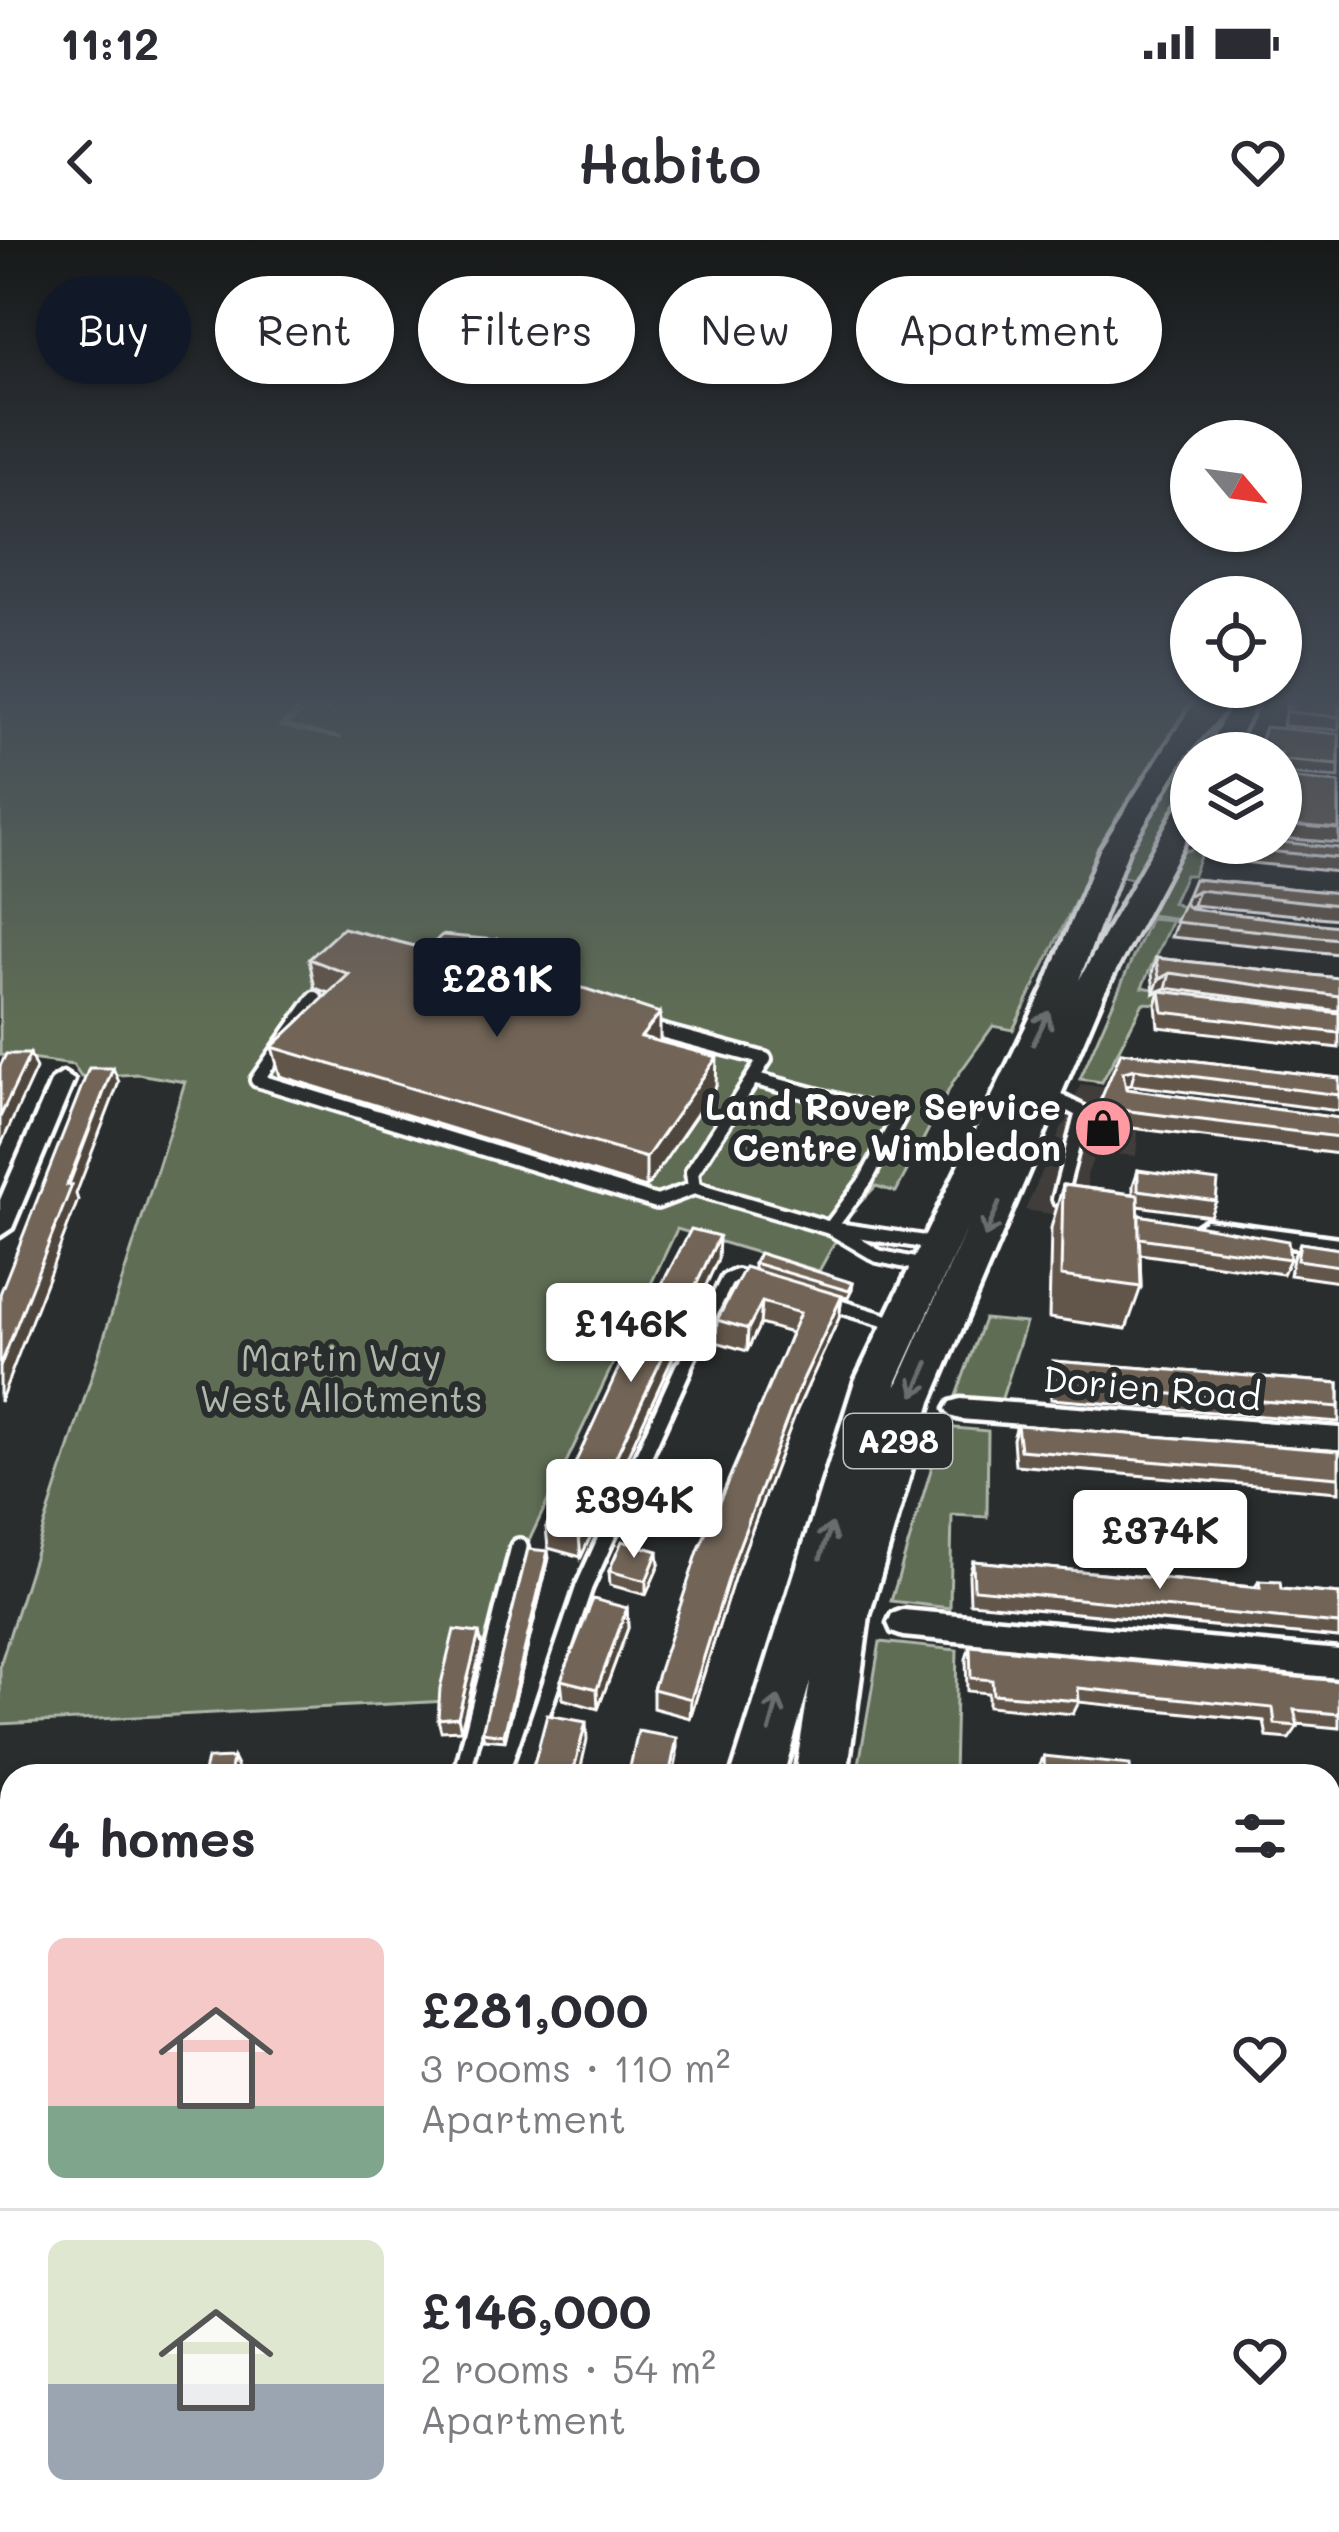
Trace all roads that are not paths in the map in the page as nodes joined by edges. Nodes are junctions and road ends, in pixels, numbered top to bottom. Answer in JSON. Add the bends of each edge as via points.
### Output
{"nodes":[{"id":1,"x":1139,"y":805,"type":"edge"},
{"id":2,"x":1170,"y":845,"type":"edge"},
{"id":3,"x":1102,"y":879,"type":"junction"},
{"id":4,"x":1147,"y":888,"type":"junction"},
{"id":5,"x":315,"y":998,"type":"edge"},
{"id":6,"x":619,"y":1020,"type":"edge"},
{"id":7,"x":756,"y":1079,"type":"junction"},
{"id":8,"x":63,"y":1080,"type":"dead end"},
{"id":9,"x":1045,"y":1093,"type":"junction"},
{"id":10,"x":694,"y":1189,"type":"junction"},
{"id":11,"x":1060,"y":1198,"type":"edge"},
{"id":12,"x":1183,"y":1225,"type":"edge"},
{"id":13,"x":0,"y":1228,"type":"edge"},
{"id":14,"x":830,"y":1228,"type":"junction"},
{"id":15,"x":1339,"y":1246,"type":"edge"},
{"id":16,"x":945,"y":1261,"type":"junction"},
{"id":17,"x":777,"y":1288,"type":"edge"},
{"id":18,"x":797,"y":1294,"type":"edge"},
{"id":19,"x":900,"y":1325,"type":"junction"},
{"id":20,"x":960,"y":1409,"type":"dead end"},
{"id":21,"x":1339,"y":1439,"type":"edge"},
{"id":22,"x":519,"y":1547,"type":"dead end"},
{"id":23,"x":903,"y":1623,"type":"dead end"},
{"id":24,"x":1339,"y":1664,"type":"edge"},
{"id":25,"x":829,"y":1716,"type":"junction"},
{"id":26,"x":465,"y":1764,"type":"edge"},
{"id":27,"x":523,"y":1764,"type":"edge"},
{"id":28,"x":761,"y":1764,"type":"edge"},
{"id":29,"x":806,"y":1764,"type":"edge"},
{"id":30,"x":823,"y":1764,"type":"edge"}],
"edges":[{"from":1,"to":3,"type":"main road","number":"A298"},
{"from":2,"to":4,"type":"main road","number":"A298"},
{"from":3,"to":4,"type":"main road"},
{"from":16,"to":3,"type":"main road","number":"A298","one_way":true},
{"from":4,"to":9,"type":"main road","number":"A298"},
{"from":5,"to":10,"type":"lane","via":[[257,1080],[657,1202]]},
{"from":6,"to":7,"type":"lane","via":[[765,1060]]},
{"from":7,"to":10,"type":"lane","via":[[701,1156]]},
{"from":7,"to":14,"type":"lane","via":[[899,1117]]},
{"from":8,"to":13,"type":"street"},
{"from":9,"to":11,"type":"lane","via":[[1082,1112]]},
{"from":9,"to":16,"type":"main road","number":"A298","one_way":true},
{"from":10,"to":14,"type":"lane"},
{"from":12,"to":15,"type":"street"},
{"from":14,"to":16,"type":"lane"},
{"from":14,"to":16,"type":"lane","via":[[878,1256]]},
{"from":16,"to":19,"type":"main road","number":"A298"},
{"from":16,"to":25,"type":"main road","number":"A298","one_way":true,"via":[[845,1616]]},
{"from":17,"to":27,"type":"lane","via":[[727,1280],[587,1588]]},
{"from":18,"to":19,"type":"lane"},
{"from":28,"to":19,"type":"main road","number":"A298","one_way":true,"via":[[862,1424]]},
{"from":20,"to":21,"type":"street","name":"Dorien Road"},
{"from":22,"to":26,"type":"lane"},
{"from":23,"to":24,"type":"street"},
{"from":25,"to":29,"type":"main road"},
{"from":25,"to":30,"type":"main road","number":"A298"}]}
